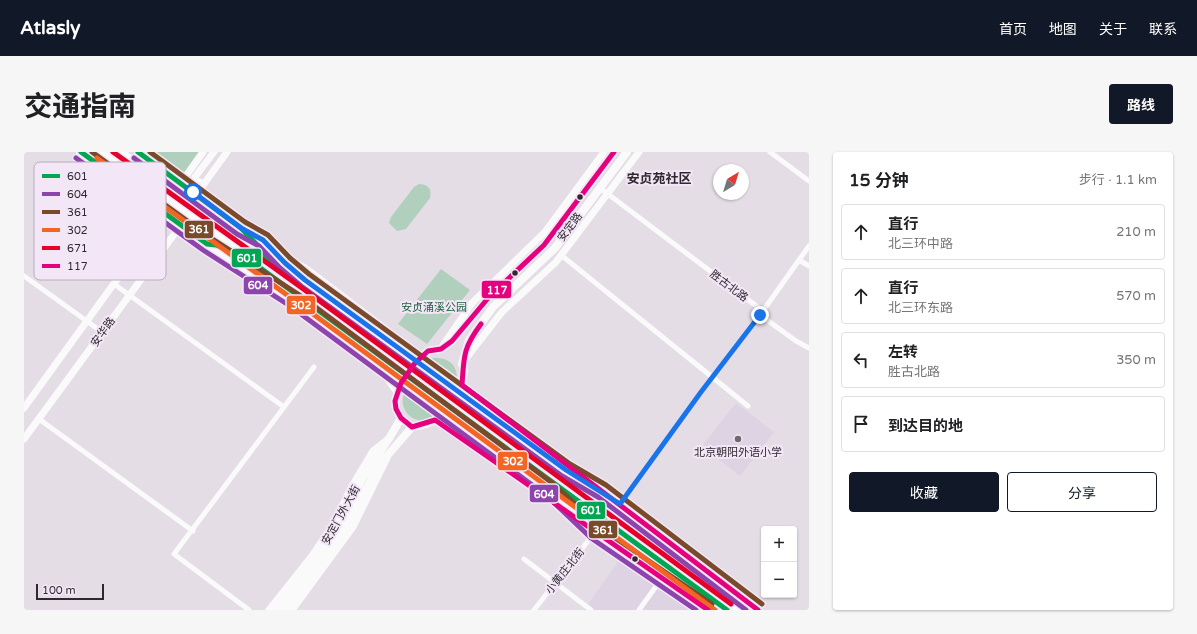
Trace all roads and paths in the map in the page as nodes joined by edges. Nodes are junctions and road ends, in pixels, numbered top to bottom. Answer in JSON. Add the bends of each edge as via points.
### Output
{"nodes":[{"id":1,"x":81,"y":152,"type":"edge"},
{"id":2,"x":101,"y":152,"type":"edge"},
{"id":3,"x":119,"y":152,"type":"edge"},
{"id":4,"x":138,"y":152,"type":"edge"},
{"id":5,"x":214,"y":152,"type":"edge"},
{"id":6,"x":222,"y":152,"type":"edge"},
{"id":7,"x":227,"y":152,"type":"edge"},
{"id":8,"x":604,"y":152,"type":"edge"},
{"id":9,"x":614,"y":152,"type":"edge"},
{"id":10,"x":627,"y":152,"type":"edge"},
{"id":11,"x":639,"y":152,"type":"edge"},
{"id":12,"x":770,"y":152,"type":"edge"},
{"id":13,"x":203,"y":153,"type":"edge"},
{"id":14,"x":95,"y":162,"type":"edge"},
{"id":15,"x":115,"y":162,"type":"edge"},
{"id":16,"x":133,"y":162,"type":"edge"},
{"id":17,"x":152,"y":162,"type":"edge"},
{"id":18,"x":166,"y":172,"type":"edge"},
{"id":19,"x":198,"y":172,"type":"junction"},
{"id":20,"x":595,"y":178,"type":"junction"},
{"id":21,"x":809,"y":181,"type":"edge"},
{"id":22,"x":200,"y":182,"type":"junction"},
{"id":23,"x":181,"y":183,"type":"junction"},
{"id":24,"x":166,"y":186,"type":"edge"},
{"id":25,"x":578,"y":186,"type":"junction"},
{"id":26,"x":600,"y":188,"type":"junction"},
{"id":27,"x":194,"y":194,"type":"junction"},
{"id":28,"x":607,"y":194,"type":"junction"},
{"id":29,"x":166,"y":199,"type":"edge"},
{"id":30,"x":166,"y":214,"type":"edge"},
{"id":31,"x":181,"y":225,"type":"junction"},
{"id":32,"x":241,"y":228,"type":"junction"},
{"id":33,"x":263,"y":240,"type":"junction"},
{"id":34,"x":207,"y":244,"type":"junction"},
{"id":35,"x":166,"y":246,"type":"edge"},
{"id":36,"x":809,"y":246,"type":"edge"},
{"id":37,"x":561,"y":255,"type":"junction"},
{"id":38,"x":244,"y":256,"type":"junction"},
{"id":39,"x":267,"y":259,"type":"junction"},
{"id":40,"x":799,"y":260,"type":"junction"},
{"id":41,"x":809,"y":266,"type":"edge"},
{"id":42,"x":24,"y":276,"type":"edge"},
{"id":43,"x":259,"y":277,"type":"junction"},
{"id":44,"x":117,"y":280,"type":"edge"},
{"id":45,"x":141,"y":280,"type":"edge"},
{"id":46,"x":114,"y":284,"type":"junction"},
{"id":47,"x":300,"y":290,"type":"junction"},
{"id":48,"x":130,"y":295,"type":"junction"},
{"id":49,"x":762,"y":313,"type":"junction"},
{"id":50,"x":87,"y":321,"type":"junction"},
{"id":51,"x":102,"y":332,"type":"junction"},
{"id":52,"x":809,"y":348,"type":"edge"},
{"id":53,"x":441,"y":349,"type":"junction"},
{"id":54,"x":421,"y":356,"type":"junction"},
{"id":55,"x":462,"y":364,"type":"junction"},
{"id":56,"x":314,"y":367,"type":"dead end"},
{"id":57,"x":713,"y":379,"type":"junction"},
{"id":58,"x":462,"y":385,"type":"junction"},
{"id":59,"x":396,"y":392,"type":"junction"},
{"id":60,"x":748,"y":406,"type":"dead end"},
{"id":61,"x":284,"y":407,"type":"junction"},
{"id":62,"x":24,"y":408,"type":"edge"},
{"id":63,"x":401,"y":418,"type":"junction"},
{"id":64,"x":39,"y":419,"type":"junction"},
{"id":65,"x":435,"y":420,"type":"junction"},
{"id":66,"x":412,"y":427,"type":"junction"},
{"id":67,"x":390,"y":437,"type":"junction"},
{"id":68,"x":24,"y":439,"type":"edge"},
{"id":69,"x":390,"y":452,"type":"junction"},
{"id":70,"x":555,"y":485,"type":"junction"},
{"id":71,"x":602,"y":491,"type":"junction"},
{"id":72,"x":581,"y":494,"type":"junction"},
{"id":73,"x":620,"y":504,"type":"junction"},
{"id":74,"x":588,"y":526,"type":"junction"},
{"id":75,"x":193,"y":531,"type":"junction"},
{"id":76,"x":595,"y":532,"type":"junction"},
{"id":77,"x":524,"y":559,"type":"dead end"},
{"id":78,"x":714,"y":577,"type":"junction"},
{"id":79,"x":662,"y":578,"type":"junction"},
{"id":80,"x":556,"y":582,"type":"junction"},
{"id":81,"x":704,"y":607,"type":"edge"},
{"id":82,"x":732,"y":608,"type":"edge"},
{"id":83,"x":249,"y":610,"type":"edge"},
{"id":84,"x":270,"y":610,"type":"edge"},
{"id":85,"x":277,"y":610,"type":"edge"},
{"id":86,"x":286,"y":610,"type":"edge"},
{"id":87,"x":292,"y":610,"type":"edge"},
{"id":88,"x":534,"y":610,"type":"edge"},
{"id":89,"x":591,"y":610,"type":"edge"},
{"id":90,"x":639,"y":610,"type":"edge"},
{"id":91,"x":758,"y":610,"type":"edge"}],
"edges":[{"from":1,"to":14,"type":"street"},
{"from":2,"to":15,"type":"highway"},
{"from":3,"to":16,"type":"highway"},
{"from":4,"to":17,"type":"street"},
{"from":5,"to":19,"type":"street"},
{"from":6,"to":22,"type":"street"},
{"from":7,"to":27,"type":"street"},
{"from":8,"to":25,"type":"street"},
{"from":9,"to":20,"type":"main road","name":"安定路"},
{"from":10,"to":26,"type":"main road","name":"安定路"},
{"from":11,"to":28,"type":"street"},
{"from":12,"to":21,"type":"street"},
{"from":13,"to":19,"type":"street"},
{"from":13,"to":23,"type":"street"},
{"from":18,"to":23,"type":"street"},
{"from":19,"to":22,"type":"street","via":[[194,180]]},
{"from":20,"to":25,"type":"street"},
{"from":20,"to":53,"type":"main road","name":"安定路","via":[[544,245],[489,297],[462,331]]},
{"from":22,"to":27,"type":"street"},
{"from":23,"to":27,"type":"street"},
{"from":24,"to":39,"type":"highway"},
{"from":25,"to":53,"type":"street","via":[[544,232],[472,303]]},
{"from":26,"to":28,"type":"street","name":"胜古北路"},
{"from":26,"to":55,"type":"main road","name":"安定路","via":[[555,248],[493,307],[469,340]]},
{"from":27,"to":32,"type":"street"},
{"from":28,"to":37,"type":"street"},
{"from":28,"to":49,"type":"street","name":"胜古北路"},
{"from":29,"to":38,"type":"highway"},
{"from":30,"to":31,"type":"street"},
{"from":31,"to":34,"type":"street"},
{"from":31,"to":35,"type":"street","name":"安华路"},
{"from":32,"to":33,"type":"street"},
{"from":32,"to":39,"type":"highway"},
{"from":33,"to":47,"type":"street","via":[[285,263]]},
{"from":33,"to":54,"type":"street","via":[[290,261],[308,270]]},
{"from":34,"to":38,"type":"highway"},
{"from":34,"to":43,"type":"street"},
{"from":36,"to":40,"type":"street"},
{"from":37,"to":55,"type":"street","via":[[502,312]]},
{"from":37,"to":57,"type":"street"},
{"from":38,"to":47,"type":"highway"},
{"from":39,"to":47,"type":"highway"},
{"from":40,"to":41,"type":"street"},
{"from":40,"to":49,"type":"street"},
{"from":42,"to":50,"type":"street"},
{"from":43,"to":47,"type":"street"},
{"from":43,"to":59,"type":"street","via":[[272,293],[386,377]]},
{"from":44,"to":46,"type":"street","name":"安华路"},
{"from":45,"to":48,"type":"street","name":"安华路"},
{"from":46,"to":48,"type":"street"},
{"from":46,"to":50,"type":"street","name":"安华路"},
{"from":47,"to":70,"type":"street"},
{"from":47,"to":70,"type":"highway","via":[[430,384]]},
{"from":47,"to":71,"type":"street","via":[[566,470]]},
{"from":48,"to":51,"type":"street","name":"安华路"},
{"from":48,"to":61,"type":"street"},
{"from":49,"to":52,"type":"street","name":"胜古北路","via":[[796,341]]},
{"from":49,"to":57,"type":"street"},
{"from":50,"to":51,"type":"street"},
{"from":50,"to":62,"type":"street","name":"安华路"},
{"from":51,"to":64,"type":"street","name":"安华路"},
{"from":53,"to":54,"type":"main road","name":"安定路","via":[[428,351]]},
{"from":54,"to":59,"type":"main road","via":[[400,382]]},
{"from":55,"to":58,"type":"main road","name":"安定路"},
{"from":56,"to":61,"type":"street"},
{"from":57,"to":60,"type":"street"},
{"from":57,"to":73,"type":"street"},
{"from":58,"to":65,"type":"main road","via":[[444,412]]},
{"from":58,"to":71,"type":"street"},
{"from":59,"to":63,"type":"main road","via":[[396,409]]},
{"from":61,"to":75,"type":"street"},
{"from":63,"to":66,"type":"main road"},
{"from":63,"to":67,"type":"main road","name":"安定门外大街"},
{"from":64,"to":68,"type":"street","name":"安华路"},
{"from":64,"to":75,"type":"street"},
{"from":65,"to":66,"type":"main road"},
{"from":65,"to":74,"type":"street"},
{"from":66,"to":69,"type":"main road","name":"安定门外大街"},
{"from":67,"to":84,"type":"street","via":[[373,451],[333,525]]},
{"from":67,"to":85,"type":"main road","name":"安定门外大街","via":[[363,477],[326,544]]},
{"from":69,"to":86,"type":"main road","name":"安定门外大街","via":[[337,541]]},
{"from":69,"to":87,"type":"street","via":[[353,527]]},
{"from":70,"to":72,"type":"highway"},
{"from":70,"to":74,"type":"street"},
{"from":70,"to":82,"type":"highway"},
{"from":71,"to":73,"type":"street"},
{"from":72,"to":73,"type":"highway"},
{"from":72,"to":82,"type":"highway","via":[[640,534]]},
{"from":73,"to":78,"type":"street"},
{"from":74,"to":76,"type":"street"},
{"from":75,"to":83,"type":"street","via":[[174,554]]},
{"from":76,"to":79,"type":"street"},
{"from":76,"to":80,"type":"street","name":"小黄庄北街"},
{"from":77,"to":80,"type":"street"},
{"from":78,"to":82,"type":"highway"},
{"from":78,"to":91,"type":"street"},
{"from":79,"to":81,"type":"street"},
{"from":79,"to":90,"type":"street"},
{"from":80,"to":88,"type":"street","name":"小黄庄北街"},
{"from":80,"to":89,"type":"street"},
{"from":81,"to":82,"type":"highway"}]}
